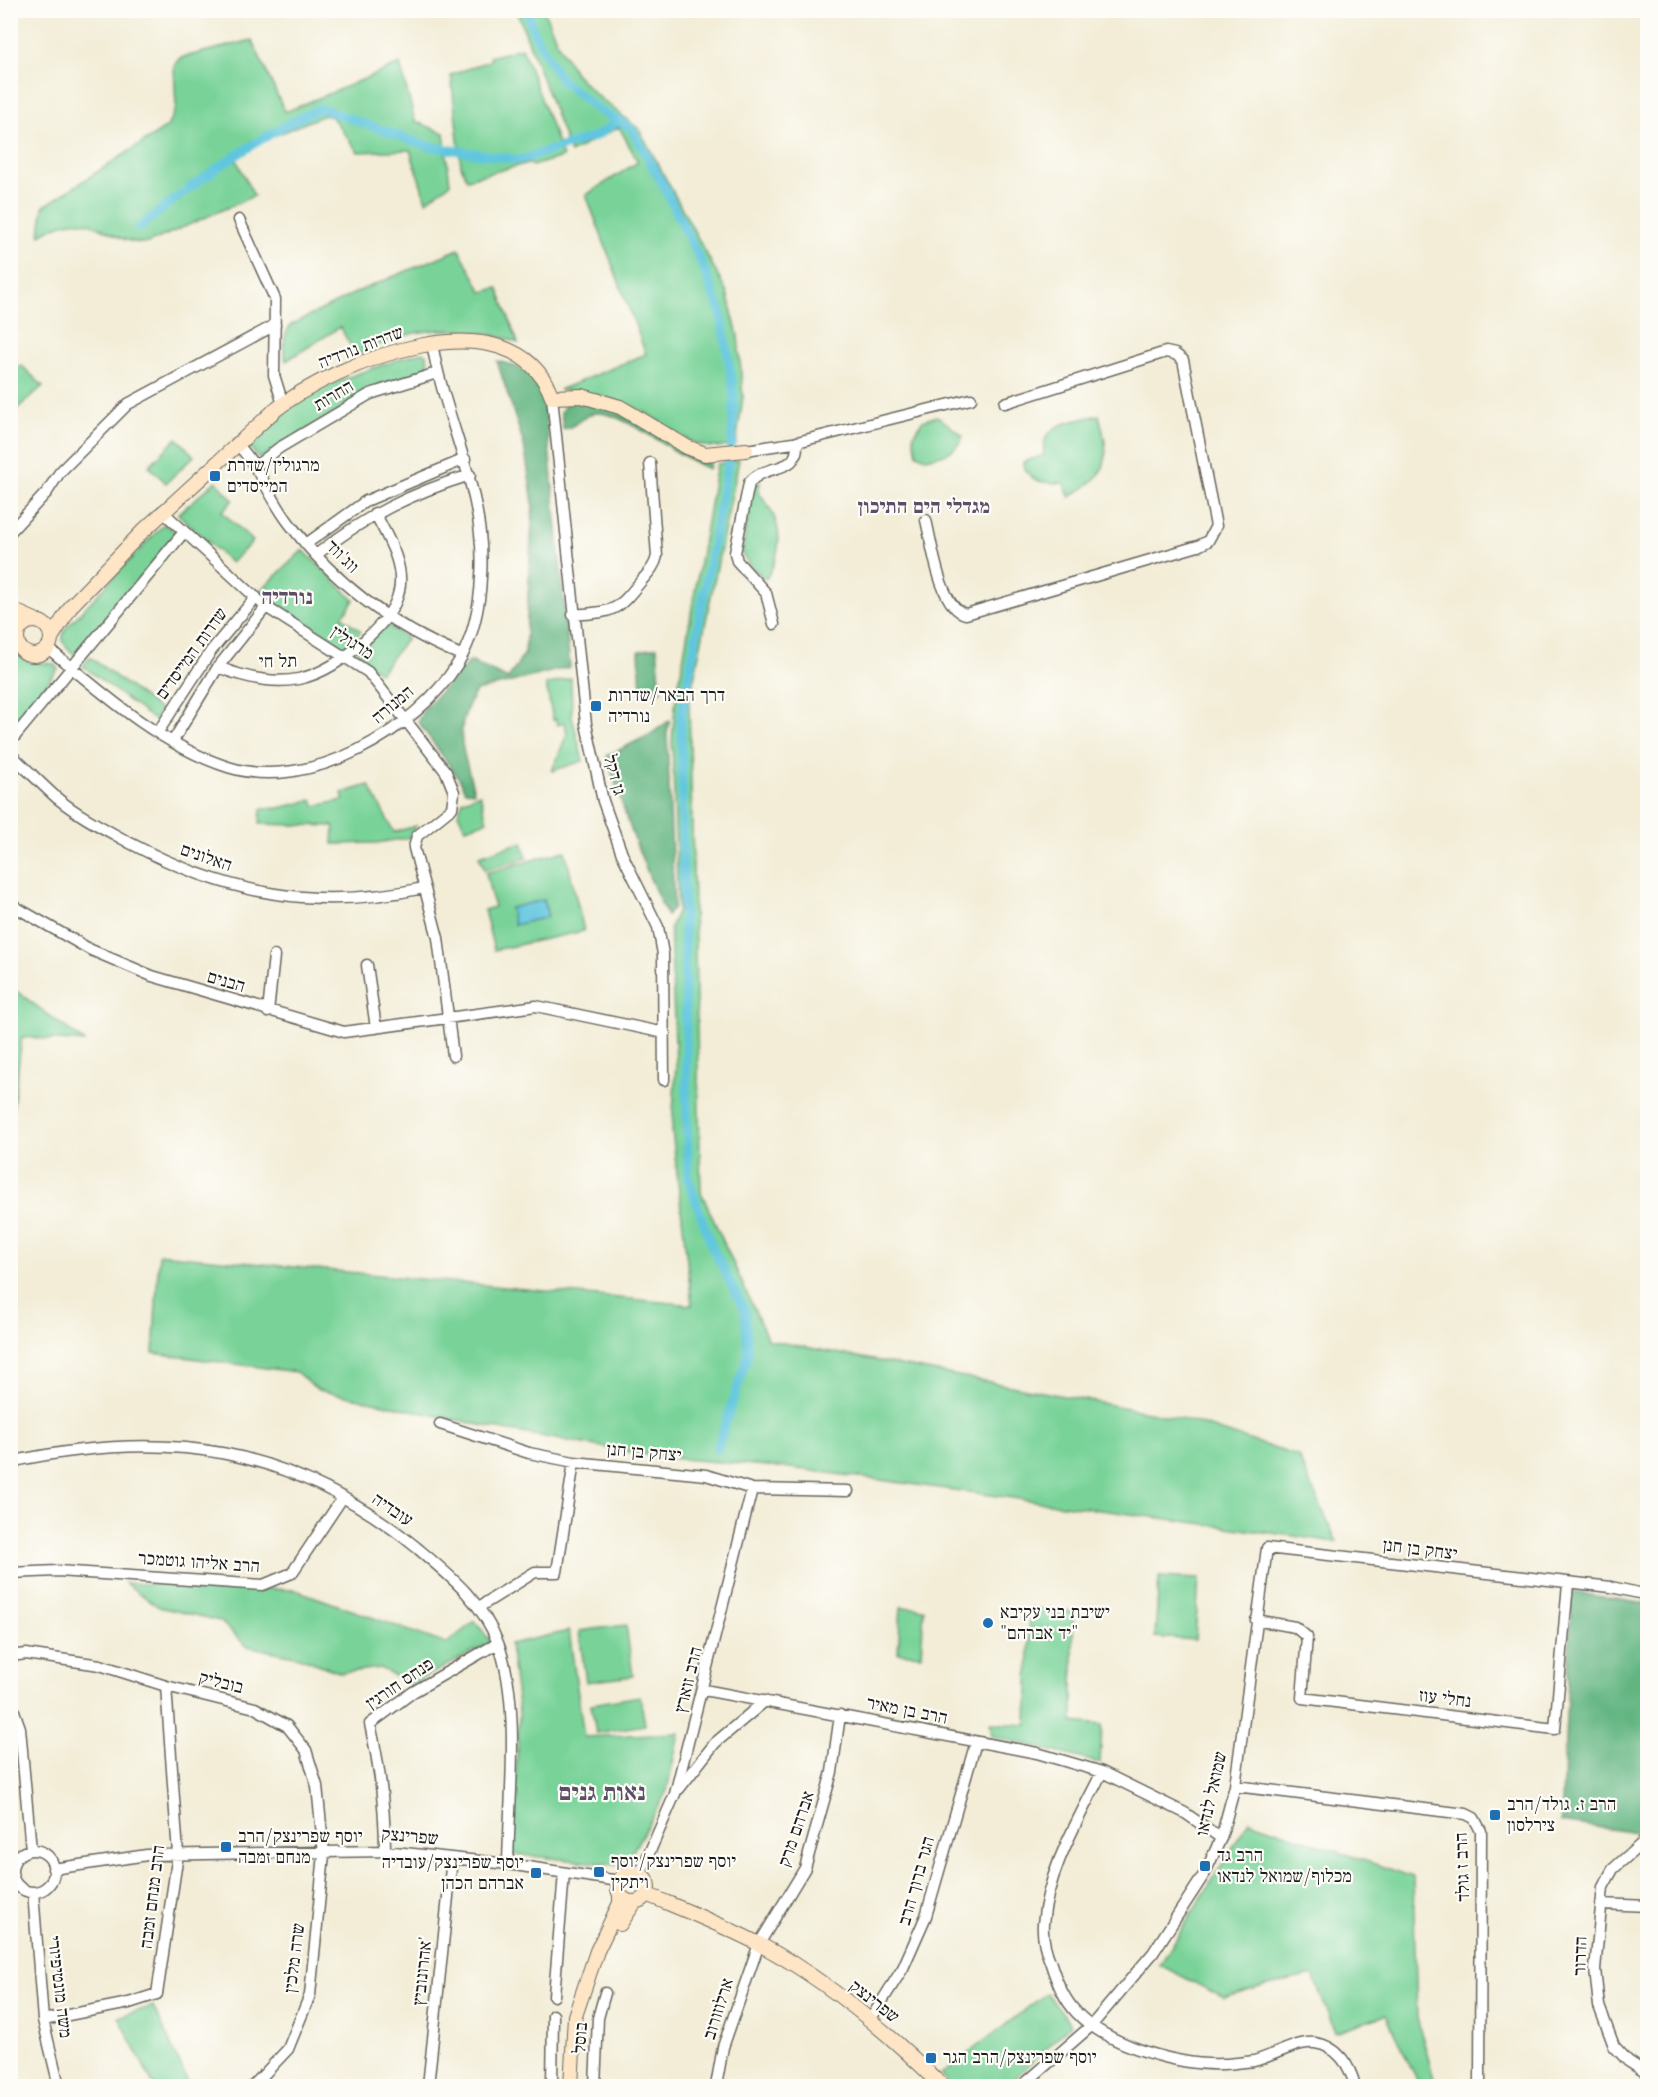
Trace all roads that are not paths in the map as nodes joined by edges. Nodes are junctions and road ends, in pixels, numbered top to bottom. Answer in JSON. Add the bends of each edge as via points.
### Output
{"nodes":[{"id":1,"x":239,"y":220,"type":"dead end"},
{"id":2,"x":275,"y":325,"type":"junction"},
{"id":3,"x":432,"y":343,"type":"junction"},
{"id":4,"x":437,"y":373,"type":"junction"},
{"id":5,"x":552,"y":397,"type":"junction"},
{"id":6,"x":971,"y":399,"type":"dead end"},
{"id":7,"x":1005,"y":403,"type":"dead end"},
{"id":8,"x":283,"y":404,"type":"junction"},
{"id":9,"x":797,"y":442,"type":"junction"},
{"id":10,"x":236,"y":444,"type":"junction"},
{"id":11,"x":746,"y":450,"type":"joint"},
{"id":12,"x":465,"y":459,"type":"junction"},
{"id":13,"x":650,"y":463,"type":"dead end"},
{"id":14,"x":256,"y":466,"type":"junction"},
{"id":15,"x":470,"y":475,"type":"junction"},
{"id":16,"x":162,"y":512,"type":"junction"},
{"id":17,"x":375,"y":513,"type":"junction"},
{"id":18,"x":926,"y":520,"type":"dead end"},
{"id":19,"x":10,"y":532,"type":"edge"},
{"id":20,"x":184,"y":532,"type":"junction"},
{"id":21,"x":306,"y":544,"type":"junction"},
{"id":22,"x":316,"y":555,"type":"junction"},
{"id":23,"x":256,"y":597,"type":"junction"},
{"id":24,"x":72,"y":605,"type":"junction"},
{"id":25,"x":266,"y":607,"type":"junction"},
{"id":26,"x":10,"y":609,"type":"edge"},
{"id":27,"x":573,"y":615,"type":"junction"},
{"id":28,"x":387,"y":617,"type":"junction"},
{"id":29,"x":38,"y":621,"type":"junction"},
{"id":30,"x":10,"y":622,"type":"edge"},
{"id":31,"x":774,"y":624,"type":"dead end"},
{"id":32,"x":17,"y":635,"type":"junction"},
{"id":33,"x":50,"y":643,"type":"junction"},
{"id":34,"x":439,"y":652,"type":"dead end"},
{"id":35,"x":346,"y":657,"type":"junction"},
{"id":36,"x":460,"y":659,"type":"junction"},
{"id":37,"x":72,"y":668,"type":"junction"},
{"id":38,"x":218,"y":668,"type":"junction"},
{"id":39,"x":407,"y":718,"type":"junction"},
{"id":40,"x":158,"y":732,"type":"junction"},
{"id":41,"x":173,"y":741,"type":"junction"},
{"id":42,"x":10,"y":742,"type":"edge"},
{"id":43,"x":10,"y":754,"type":"edge"},
{"id":44,"x":424,"y":888,"type":"junction"},
{"id":45,"x":10,"y":904,"type":"edge"},
{"id":46,"x":274,"y":957,"type":"dead end"},
{"id":47,"x":367,"y":965,"type":"dead end"},
{"id":48,"x":268,"y":1012,"type":"junction"},
{"id":49,"x":448,"y":1019,"type":"junction"},
{"id":50,"x":376,"y":1028,"type":"junction"},
{"id":51,"x":665,"y":1033,"type":"junction"},
{"id":52,"x":453,"y":1056,"type":"dead end"},
{"id":53,"x":664,"y":1080,"type":"dead end"},
{"id":54,"x":440,"y":1424,"type":"dead end"},
{"id":55,"x":10,"y":1462,"type":"edge"},
{"id":56,"x":574,"y":1462,"type":"junction"},
{"id":57,"x":752,"y":1489,"type":"junction"},
{"id":58,"x":848,"y":1491,"type":"dead end"},
{"id":59,"x":343,"y":1497,"type":"junction"},
{"id":60,"x":1267,"y":1548,"type":"joint"},
{"id":61,"x":10,"y":1573,"type":"edge"},
{"id":62,"x":1568,"y":1584,"type":"junction"},
{"id":63,"x":1647,"y":1596,"type":"edge"},
{"id":64,"x":479,"y":1607,"type":"junction"},
{"id":65,"x":1256,"y":1620,"type":"junction"},
{"id":66,"x":498,"y":1643,"type":"junction"},
{"id":67,"x":10,"y":1656,"type":"edge"},
{"id":68,"x":166,"y":1686,"type":"junction"},
{"id":69,"x":704,"y":1690,"type":"junction"},
{"id":70,"x":10,"y":1700,"type":"edge"},
{"id":71,"x":765,"y":1701,"type":"junction"},
{"id":72,"x":840,"y":1715,"type":"junction"},
{"id":73,"x":976,"y":1742,"type":"junction"},
{"id":74,"x":1102,"y":1772,"type":"junction"},
{"id":75,"x":1235,"y":1786,"type":"junction"},
{"id":76,"x":675,"y":1794,"type":"junction"},
{"id":77,"x":1221,"y":1838,"type":"junction"},
{"id":78,"x":1647,"y":1838,"type":"edge"},
{"id":79,"x":32,"y":1850,"type":"junction"},
{"id":80,"x":385,"y":1851,"type":"junction"},
{"id":81,"x":178,"y":1854,"type":"junction"},
{"id":82,"x":324,"y":1854,"type":"junction"},
{"id":83,"x":452,"y":1859,"type":"junction"},
{"id":84,"x":508,"y":1864,"type":"junction"},
{"id":85,"x":53,"y":1869,"type":"junction"},
{"id":86,"x":564,"y":1873,"type":"junction"},
{"id":87,"x":640,"y":1874,"type":"junction"},
{"id":88,"x":12,"y":1875,"type":"edge"},
{"id":89,"x":619,"y":1888,"type":"junction"},
{"id":90,"x":33,"y":1892,"type":"junction"},
{"id":91,"x":641,"y":1898,"type":"junction"},
{"id":92,"x":1601,"y":1904,"type":"junction"},
{"id":93,"x":1647,"y":1906,"type":"edge"},
{"id":94,"x":759,"y":1944,"type":"junction"},
{"id":95,"x":605,"y":1993,"type":"dead end"},
{"id":96,"x":554,"y":1996,"type":"dead end"},
{"id":97,"x":553,"y":2015,"type":"dead end"},
{"id":98,"x":43,"y":2020,"type":"junction"},
{"id":99,"x":870,"y":2020,"type":"junction"},
{"id":100,"x":1091,"y":2026,"type":"junction"},
{"id":101,"x":1647,"y":2074,"type":"edge"},
{"id":102,"x":59,"y":2086,"type":"edge"},
{"id":103,"x":254,"y":2086,"type":"edge"},
{"id":104,"x":428,"y":2086,"type":"edge"},
{"id":105,"x":552,"y":2086,"type":"edge"},
{"id":106,"x":571,"y":2086,"type":"edge"},
{"id":107,"x":579,"y":2086,"type":"edge"},
{"id":108,"x":595,"y":2086,"type":"edge"},
{"id":109,"x":716,"y":2086,"type":"edge"},
{"id":110,"x":942,"y":2086,"type":"edge"},
{"id":111,"x":1022,"y":2086,"type":"edge"},
{"id":112,"x":1355,"y":2086,"type":"edge"},
{"id":113,"x":1480,"y":2086,"type":"edge"}],
"edges":[{"from":1,"to":2,"type":"street","via":[[272,288]]},
{"from":2,"to":8,"type":"street","via":[[274,375]]},
{"from":2,"to":19,"type":"street","via":[[128,404],[60,472]]},
{"from":3,"to":4,"type":"street","name":"המנורה"},
{"from":3,"to":5,"type":"street","name":"שדרות נורדיה","via":[[480,344],[516,354],[536,367]]},
{"from":3,"to":8,"type":"street","name":"שדרות נורדיה","via":[[401,349],[359,365]]},
{"from":4,"to":12,"type":"street","name":"המנורה"},
{"from":4,"to":14,"type":"street","name":"החרות","via":[[370,394]]},
{"from":5,"to":11,"type":"street","via":[[582,396],[620,407],[705,454]]},
{"from":5,"to":27,"type":"street","name":"גן דקל"},
{"from":6,"to":9,"type":"street"},
{"from":7,"to":18,"type":"street","via":[[1166,352],[1175,354],[1182,360],[1187,381],[1216,526],[1213,535],[1198,546],[966,614],[958,613],[946,599]]},
{"from":8,"to":10,"type":"street","name":"שדרות נורדיה"},
{"from":9,"to":11,"type":"street"},
{"from":9,"to":31,"type":"street","via":[[793,462],[765,470],[749,483],[735,553],[743,569],[766,593]]},
{"from":10,"to":14,"type":"street","name":"ווג'ווד"},
{"from":10,"to":16,"type":"street","name":"שדרות נורדיה"},
{"from":12,"to":15,"type":"street","name":"המנורה"},
{"from":12,"to":21,"type":"street","via":[[366,501]]},
{"from":13,"to":27,"type":"street","via":[[657,556],[654,566],[620,606],[605,612]]},
{"from":14,"to":21,"type":"street","name":"ווג'ווד","via":[[276,503]]},
{"from":15,"to":17,"type":"street","via":[[428,488]]},
{"from":15,"to":36,"type":"street","name":"המנורה","via":[[482,570],[476,611]]},
{"from":16,"to":20,"type":"street","name":"מרגולין"},
{"from":16,"to":24,"type":"street","name":"שדרות נורדיה"},
{"from":17,"to":22,"type":"street"},
{"from":17,"to":28,"type":"street","name":"תל חי","via":[[393,549],[399,573],[400,590]]},
{"from":20,"to":23,"type":"street","name":"מרגולין"},
{"from":20,"to":37,"type":"street"},
{"from":21,"to":22,"type":"street","name":"ווג'ווד"},
{"from":22,"to":28,"type":"street","name":"ווג'ווד"},
{"from":23,"to":25,"type":"street","name":"מרגולין"},
{"from":23,"to":40,"type":"street","name":"שדרות המייסדים","via":[[211,651]]},
{"from":24,"to":29,"type":"street","name":"שדרות נורדיה","via":[[54,618]]},
{"from":24,"to":33,"type":"street","name":"שדרות נורדיה"},
{"from":25,"to":35,"type":"street","name":"מרגולין"},
{"from":25,"to":38,"type":"street","name":"שדרות המייסדים"},
{"from":26,"to":29,"type":"street"},
{"from":27,"to":51,"type":"street","name":"גן דקל","via":[[580,690],[598,786],[622,854],[658,927],[663,954]]},
{"from":28,"to":35,"type":"street","name":"תל חי"},
{"from":28,"to":36,"type":"street","name":"ווג'ווד"},
{"from":29,"to":32,"type":"street","via":[[24,623]]},
{"from":29,"to":33,"type":"street","via":[[49,628]]},
{"from":30,"to":32,"type":"street"},
{"from":32,"to":33,"type":"street","via":[[20,648],[29,654],[40,654]]},
{"from":33,"to":37,"type":"street","name":"המנורה"},
{"from":34,"to":36,"type":"street"},
{"from":35,"to":38,"type":"street","name":"תל חי","via":[[296,681],[261,681]]},
{"from":35,"to":39,"type":"street","name":"מרגולין","via":[[368,672]]},
{"from":36,"to":39,"type":"street","name":"המנורה"},
{"from":37,"to":40,"type":"street","name":"המנורה"},
{"from":37,"to":42,"type":"street"},
{"from":38,"to":41,"type":"street","name":"שדרות המייסדים"},
{"from":39,"to":41,"type":"street","name":"המנורה","via":[[346,757],[277,773],[231,768]]},
{"from":39,"to":44,"type":"street","via":[[446,772],[455,800],[447,814],[414,841]]},
{"from":40,"to":41,"type":"street","name":"המנורה"},
{"from":43,"to":44,"type":"street","name":"האלונים","via":[[56,797],[87,818],[194,874],[306,899],[371,898]]},
{"from":44,"to":49,"type":"street","via":[[438,938]]},
{"from":45,"to":48,"type":"street","name":"הבנים","via":[[82,945],[152,976]]},
{"from":46,"to":48,"type":"street"},
{"from":47,"to":50,"type":"street"},
{"from":48,"to":50,"type":"street","name":"הבנים","via":[[344,1032]]},
{"from":49,"to":50,"type":"street","name":"הבנים"},
{"from":49,"to":51,"type":"street","name":"הבנים","via":[[536,1006]]},
{"from":49,"to":52,"type":"street"},
{"from":51,"to":53,"type":"street","name":"גן דקל"},
{"from":54,"to":56,"type":"street","name":"יצחק בן חנן","via":[[529,1454]]},
{"from":55,"to":59,"type":"street","name":"עובדיה","via":[[100,1447],[186,1446],[269,1464]]},
{"from":56,"to":57,"type":"street","name":"יצחק בן חנן","via":[[706,1475]]},
{"from":56,"to":64,"type":"street","via":[[557,1572],[536,1572]]},
{"from":57,"to":58,"type":"street","name":"יצחק בן חנן"},
{"from":57,"to":69,"type":"street","name":"הרב זוארץ"},
{"from":59,"to":61,"type":"street","name":"הרב אליהו גוטמכר","via":[[292,1573],[263,1586],[58,1571]]},
{"from":59,"to":64,"type":"street","name":"עובדיה","via":[[396,1531],[457,1582]]},
{"from":60,"to":62,"type":"street","name":"יצחק בן חנן"},
{"from":60,"to":65,"type":"street","name":"שמואל לנדאו"},
{"from":62,"to":63,"type":"street","name":"יצחק בן חנן","via":[[1611,1587]]},
{"from":62,"to":65,"type":"street","name":"נחלי עוז","via":[[1555,1729],[1302,1698],[1307,1637],[1295,1627]]},
{"from":64,"to":66,"type":"street","name":"עובדיה"},
{"from":65,"to":75,"type":"street","name":"שמואל לנדאו"},
{"from":66,"to":80,"type":"street","name":"פנחס חורגין","via":[[412,1692],[370,1724],[380,1765]]},
{"from":66,"to":84,"type":"street","name":"עובדיה","via":[[510,1717]]},
{"from":67,"to":68,"type":"street","name":"בובליק","via":[[26,1654],[100,1665]]},
{"from":68,"to":81,"type":"street","name":"הרב מנחם זמבה"},
{"from":68,"to":82,"type":"street","name":"בובליק","via":[[255,1708],[287,1726],[306,1750],[312,1768]]},
{"from":69,"to":71,"type":"street","name":"הרב בן מאיר"},
{"from":69,"to":76,"type":"street","name":"הרב זוארץ"},
{"from":70,"to":79,"type":"street","via":[[20,1728]]},
{"from":71,"to":72,"type":"street","name":"הרב בן מאיר"},
{"from":71,"to":76,"type":"street","via":[[715,1743]]},
{"from":72,"to":73,"type":"street","name":"הרב בן מאיר"},
{"from":72,"to":94,"type":"street","name":"אברהם מרק","via":[[832,1772],[805,1868]]},
{"from":73,"to":74,"type":"street","name":"הרב בן מאיר","via":[[1037,1753]]},
{"from":73,"to":99,"type":"street","name":"הגר ברוך הרב","via":[[926,1916],[903,1968]]},
{"from":74,"to":77,"type":"street","name":"הרב בן מאיר","via":[[1185,1813]]},
{"from":74,"to":100,"type":"street","via":[[1058,1862],[1042,1927],[1055,1977],[1076,2012]]},
{"from":75,"to":77,"type":"street","name":"שמואל לנדאו"},
{"from":75,"to":113,"type":"street","name":"הרב ז גולד","via":[[1474,1818],[1481,1831]]},
{"from":76,"to":87,"type":"street","name":"הרב זוארץ"},
{"from":77,"to":100,"type":"street","name":"שמואל לנדאו","via":[[1205,1874],[1153,1953]]},
{"from":78,"to":92,"type":"street","name":"הדרור","via":[[1613,1869]]},
{"from":79,"to":85,"type":"street","via":[[44,1853]]},
{"from":79,"to":88,"type":"street","via":[[14,1861]]},
{"from":80,"to":82,"type":"street","name":"שפרינצק"},
{"from":80,"to":83,"type":"street","name":"שפרינצק"},
{"from":81,"to":82,"type":"street","name":"שפרינצק"},
{"from":81,"to":85,"type":"street","name":"שפרינצק"},
{"from":81,"to":98,"type":"street","name":"הרב מנחם זמבה","via":[[157,1994]]},
{"from":82,"to":103,"type":"street","name":"שרה מלכין","via":[[310,1995],[288,2049]]},
{"from":83,"to":84,"type":"street","name":"שפרינצק"},
{"from":83,"to":104,"type":"street","name":"אהרונוביץ'"},
{"from":84,"to":86,"type":"street","name":"שפרינצק"},
{"from":85,"to":90,"type":"street","via":[[50,1882]]},
{"from":86,"to":89,"type":"street","name":"שפרינצק"},
{"from":86,"to":96,"type":"street"},
{"from":87,"to":89,"type":"street","via":[[625,1874]]},
{"from":87,"to":91,"type":"street","via":[[647,1882]]},
{"from":88,"to":90,"type":"street","via":[[20,1887]]},
{"from":89,"to":91,"type":"street","via":[[626,1901]]},
{"from":89,"to":106,"type":"street","via":[[621,1903],[597,1951],[575,2016]]},
{"from":90,"to":98,"type":"street","name":"משה מונטיפיורי"},
{"from":91,"to":94,"type":"street","name":"שפרינצק"},
{"from":91,"to":107,"type":"street","via":[[628,1910],[609,1945],[584,2017]]},
{"from":92,"to":93,"type":"street"},
{"from":92,"to":101,"type":"street","name":"הדרור","via":[[1595,1969],[1605,2027],[1614,2046]]},
{"from":94,"to":99,"type":"street","name":"שפרינצק","via":[[813,1977]]},
{"from":94,"to":109,"type":"street","name":"ארלוזורוב","via":[[723,2047]]},
{"from":95,"to":108,"type":"street","name":"בוסל","via":[[598,2018]]},
{"from":97,"to":105,"type":"street"},
{"from":98,"to":102,"type":"street","name":"משה מונטיפיורי"},
{"from":99,"to":110,"type":"street","name":"שפרינצק"},
{"from":100,"to":111,"type":"street","name":"שמואל לנדאו"},
{"from":100,"to":112,"type":"street","via":[[1149,2054],[1184,2062],[1222,2064],[1255,2060],[1312,2042],[1328,2045],[1346,2062]]}]}
